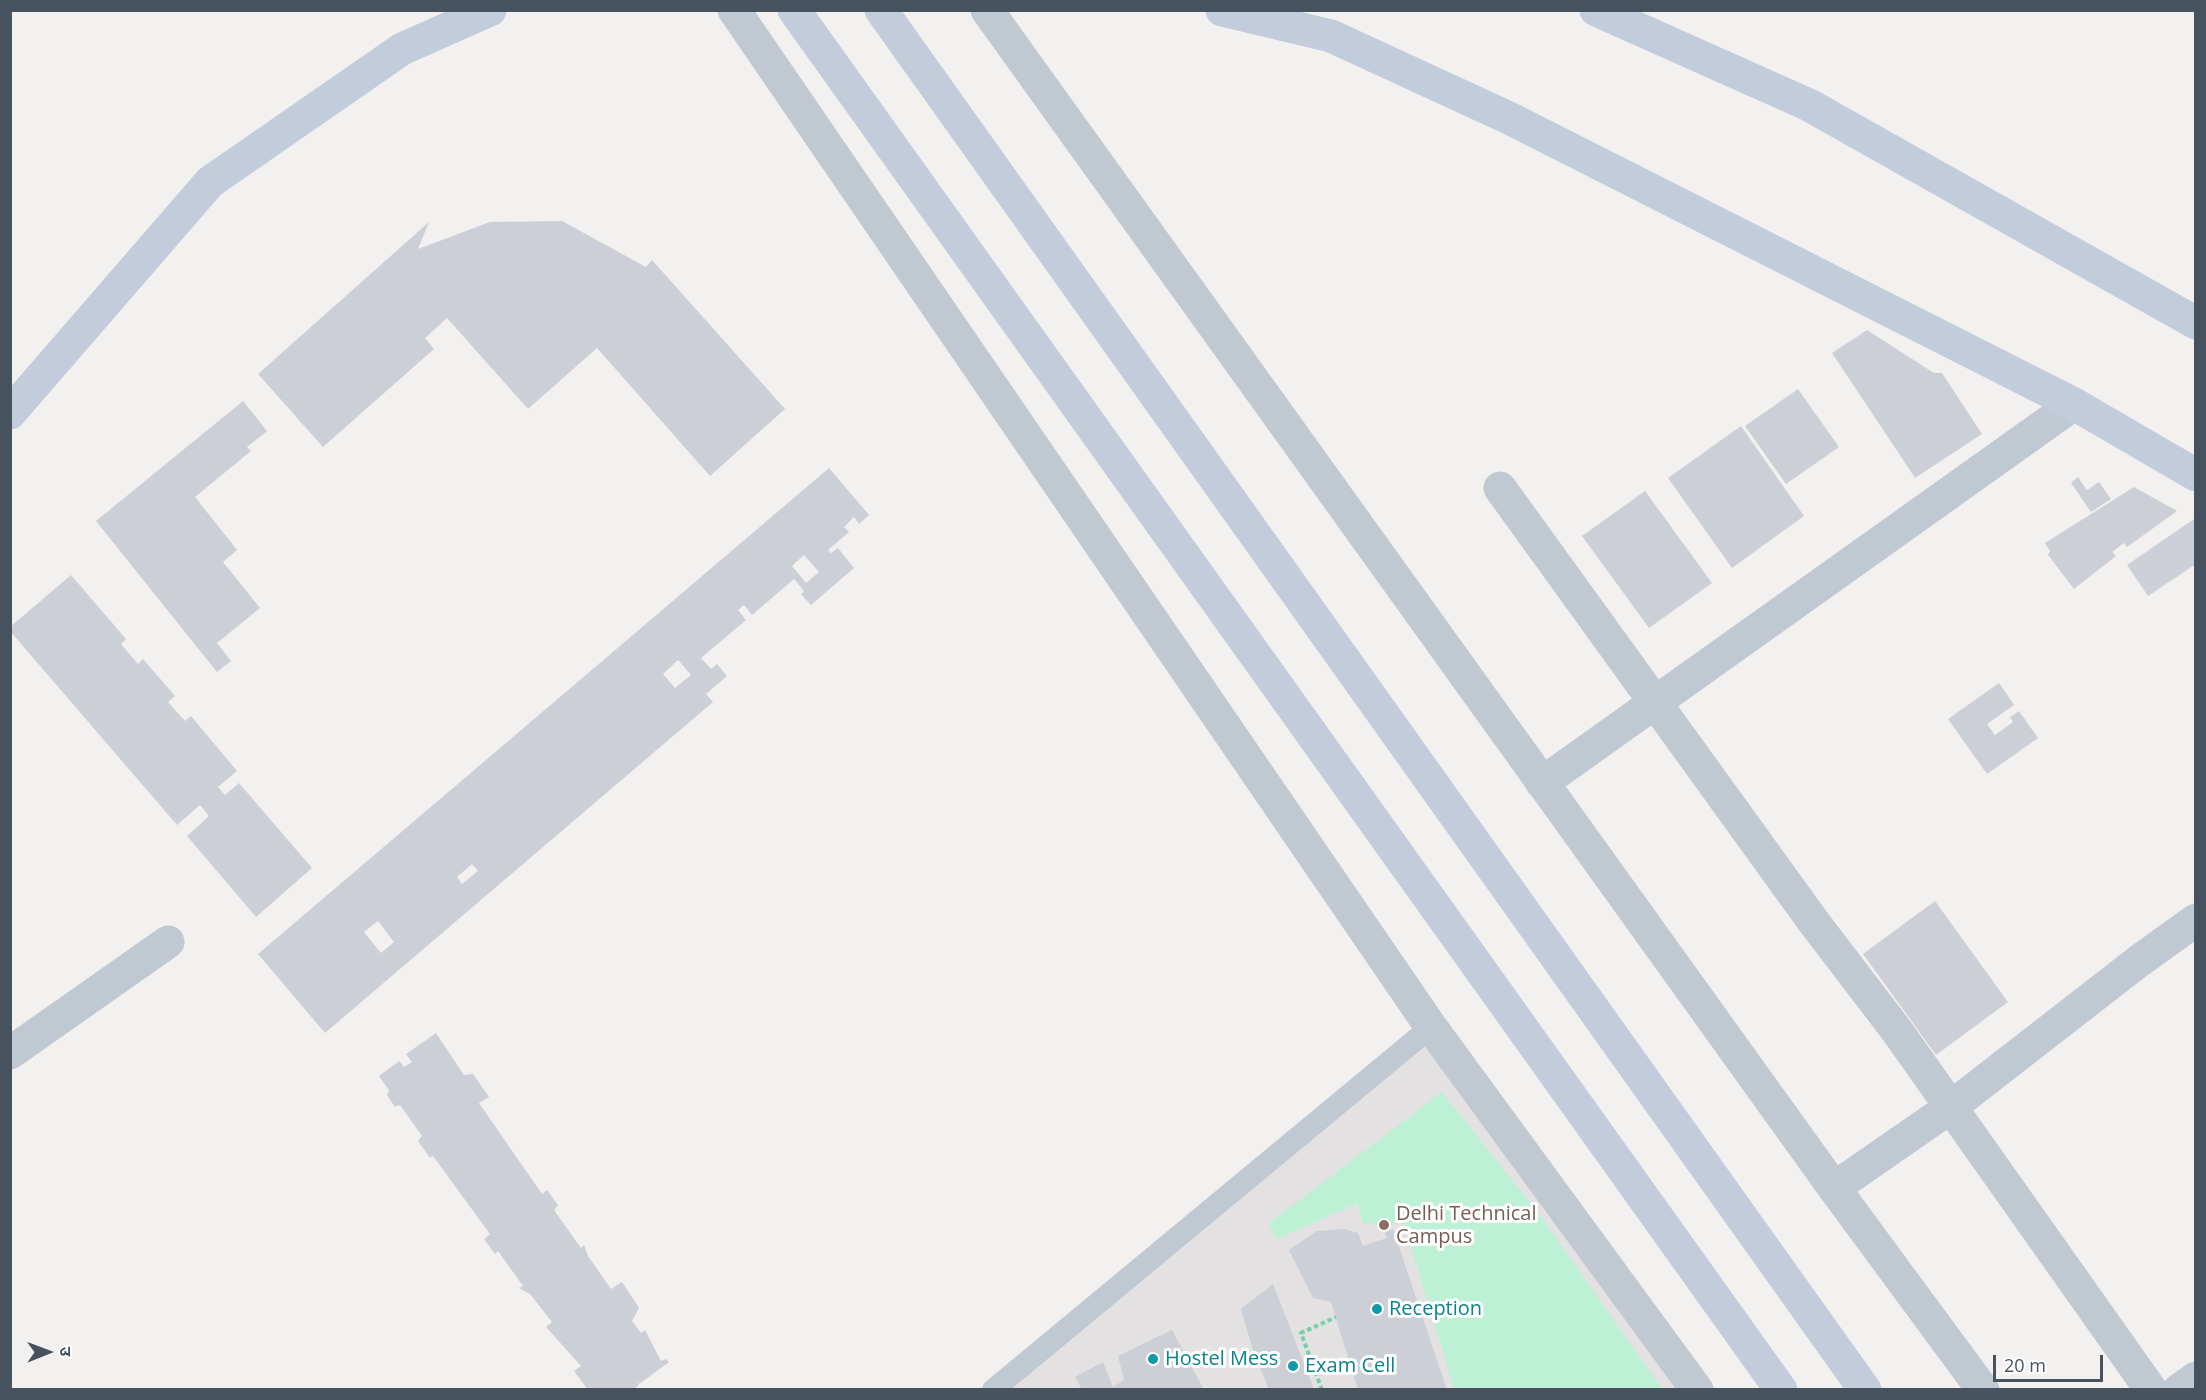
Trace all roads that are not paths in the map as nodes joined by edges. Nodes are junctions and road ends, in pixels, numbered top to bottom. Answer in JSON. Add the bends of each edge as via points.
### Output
{"nodes":[{"id":1,"x":490,"y":10,"type":"edge"},
{"id":2,"x":734,"y":10,"type":"edge"},
{"id":3,"x":794,"y":10,"type":"edge"},
{"id":4,"x":881,"y":10,"type":"edge"},
{"id":5,"x":987,"y":10,"type":"edge"},
{"id":6,"x":1222,"y":10,"type":"edge"},
{"id":7,"x":1596,"y":10,"type":"edge"},
{"id":8,"x":2196,"y":323,"type":"edge"},
{"id":9,"x":2074,"y":404,"type":"junction"},
{"id":10,"x":10,"y":412,"type":"edge"},
{"id":11,"x":2196,"y":475,"type":"edge"},
{"id":12,"x":1500,"y":488,"type":"dead end"},
{"id":13,"x":1655,"y":703,"type":"junction"},
{"id":14,"x":1542,"y":783,"type":"junction"},
{"id":15,"x":2196,"y":920,"type":"edge"},
{"id":16,"x":168,"y":942,"type":"dead end"},
{"id":17,"x":1431,"y":1027,"type":"junction"},
{"id":18,"x":10,"y":1053,"type":"edge"},
{"id":19,"x":1951,"y":1107,"type":"junction"},
{"id":20,"x":1834,"y":1188,"type":"junction"},
{"id":21,"x":2196,"y":1378,"type":"edge"},
{"id":22,"x":993,"y":1389,"type":"edge"},
{"id":23,"x":1697,"y":1389,"type":"edge"},
{"id":24,"x":1781,"y":1389,"type":"edge"},
{"id":25,"x":1865,"y":1389,"type":"edge"},
{"id":26,"x":1983,"y":1389,"type":"edge"},
{"id":27,"x":2151,"y":1389,"type":"edge"},
{"id":28,"x":2179,"y":1389,"type":"edge"}],
"edges":[{"from":1,"to":10,"type":"street","via":[[402,49],[210,182]]},
{"from":2,"to":17,"type":"street"},
{"from":3,"to":24,"type":"street"},
{"from":4,"to":25,"type":"street"},
{"from":5,"to":14,"type":"street"},
{"from":6,"to":9,"type":"street","via":[[1331,36],[1498,113]]},
{"from":7,"to":8,"type":"street","via":[[1809,105]]},
{"from":9,"to":11,"type":"street"},
{"from":9,"to":13,"type":"street"},
{"from":12,"to":13,"type":"street"},
{"from":13,"to":14,"type":"street"},
{"from":13,"to":19,"type":"street"},
{"from":14,"to":20,"type":"street"},
{"from":15,"to":19,"type":"street"},
{"from":16,"to":18,"type":"street"},
{"from":17,"to":22,"type":"lane"},
{"from":17,"to":23,"type":"street"},
{"from":19,"to":20,"type":"street"},
{"from":19,"to":27,"type":"street"},
{"from":20,"to":26,"type":"street"},
{"from":21,"to":28,"type":"street"}]}
